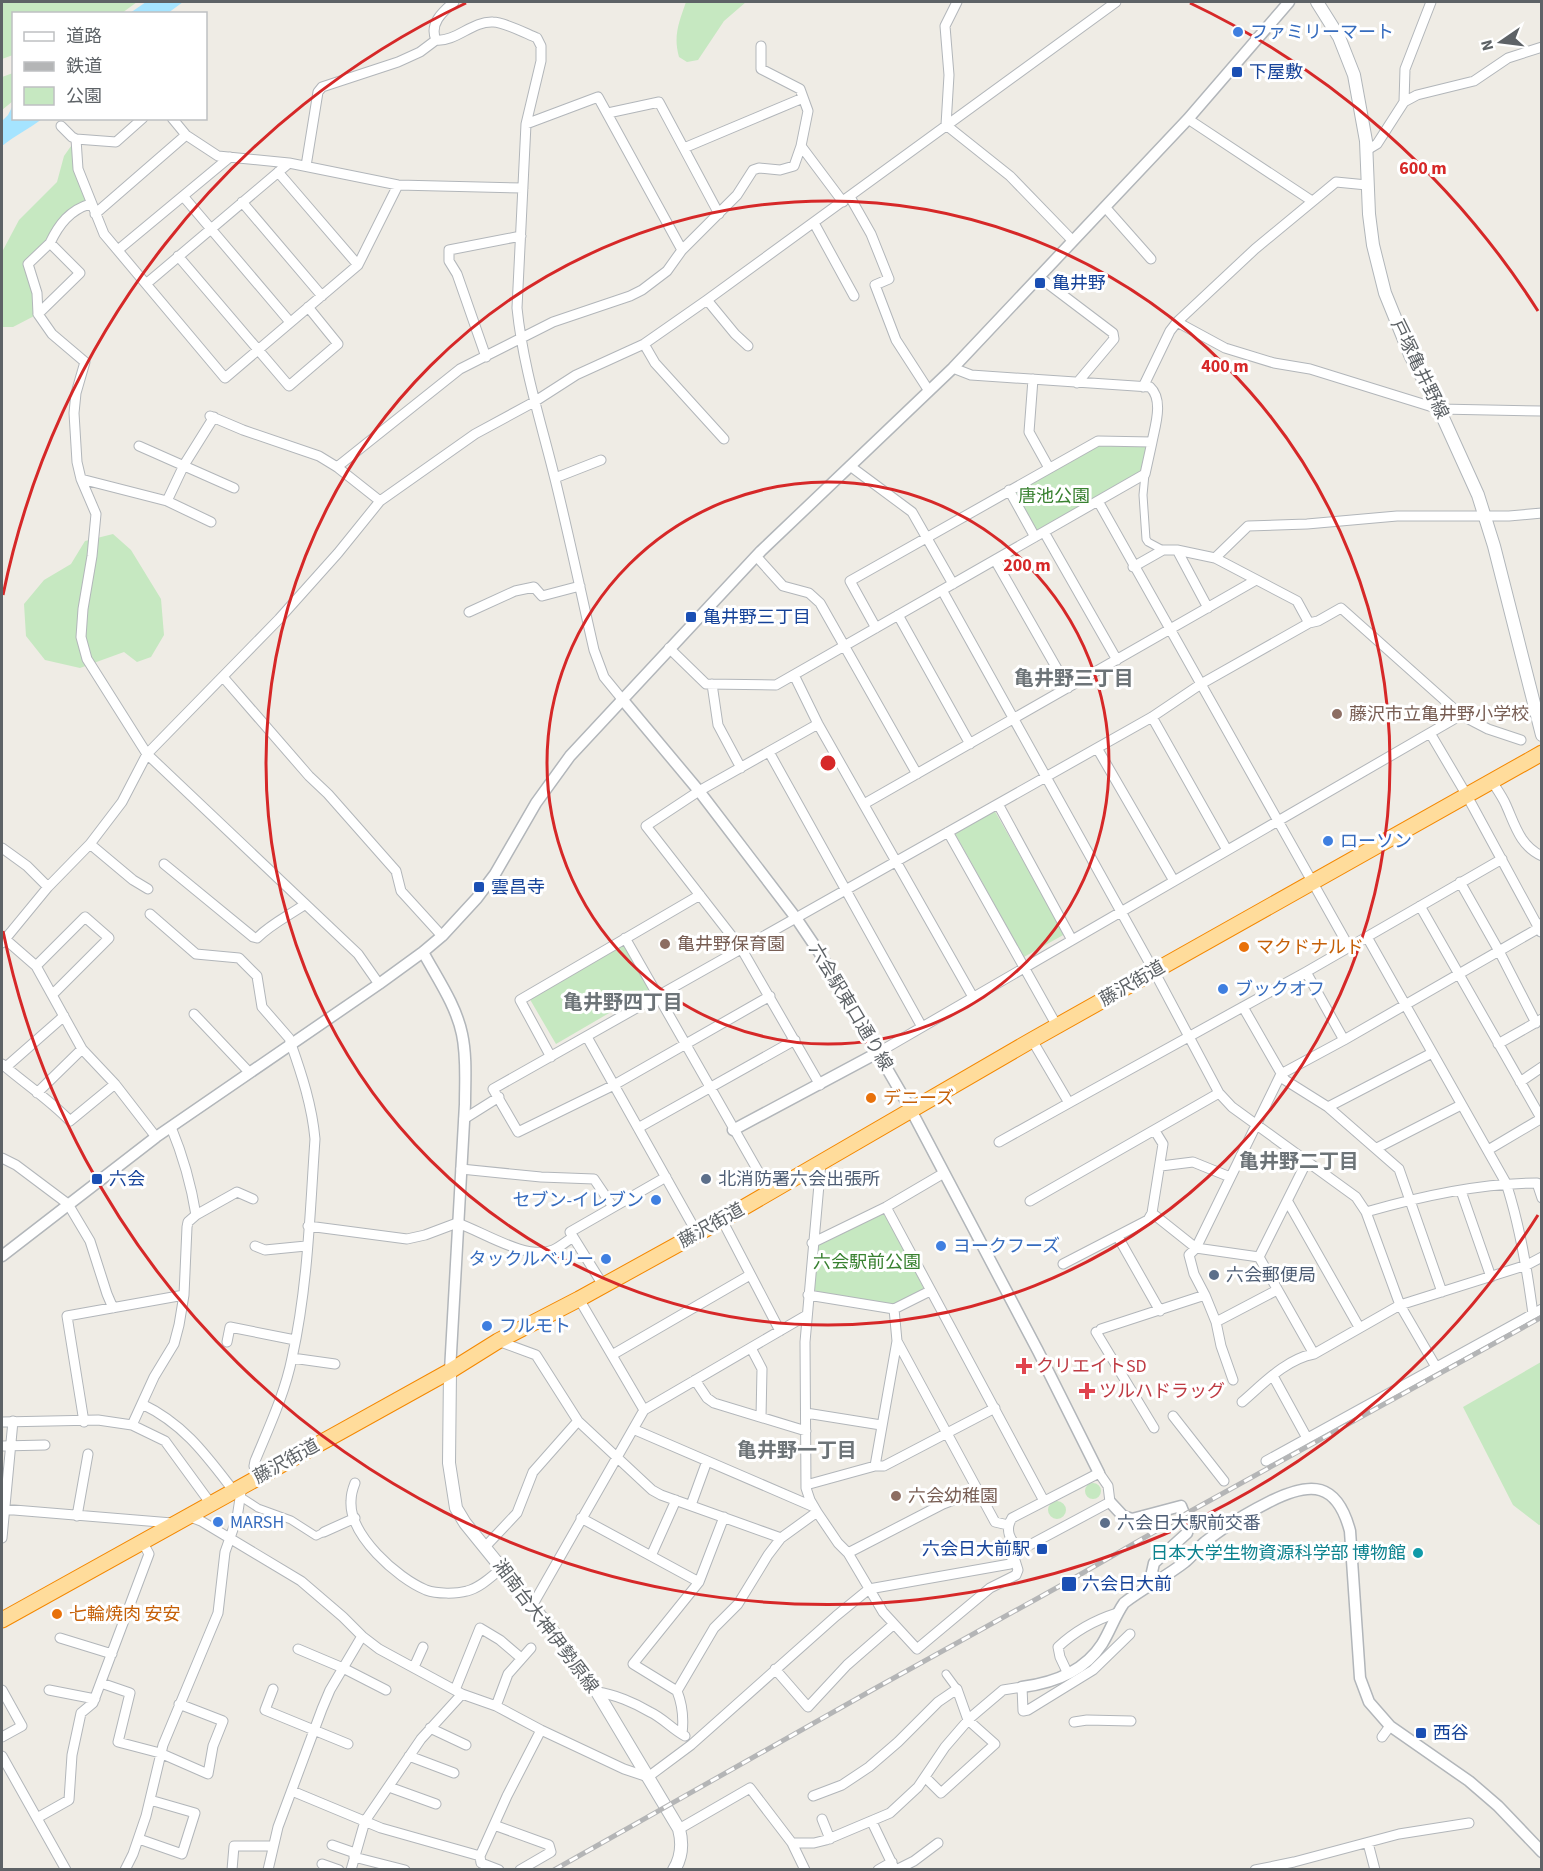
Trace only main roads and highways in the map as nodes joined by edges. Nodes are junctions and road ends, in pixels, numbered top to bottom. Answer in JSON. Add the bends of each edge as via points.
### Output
{"nodes":[{"id":1,"x":1317,"y":2,"type":"edge"},
{"id":2,"x":1542,"y":735,"type":"edge"},
{"id":3,"x":1542,"y":753,"type":"edge"},
{"id":4,"x":450,"y":1371,"type":"junction"},
{"id":5,"x":2,"y":1620,"type":"edge"},
{"id":6,"x":674,"y":1869,"type":"edge"}],
"edges":[{"from":1,"to":2,"type":"main road","name":"戸塚亀井野線","via":[[1339,37],[1354,75],[1367,150],[1373,245],[1385,293],[1410,357],[1439,409],[1478,495]]},
{"from":3,"to":4,"type":"highway","name":"藤沢街道"},
{"from":4,"to":5,"type":"highway","name":"藤沢街道"},
{"from":4,"to":6,"type":"main road","name":"湘南台大神伊勢原線","via":[[449,1463],[456,1508],[597,1692],[679,1829],[681,1851]]}]}
